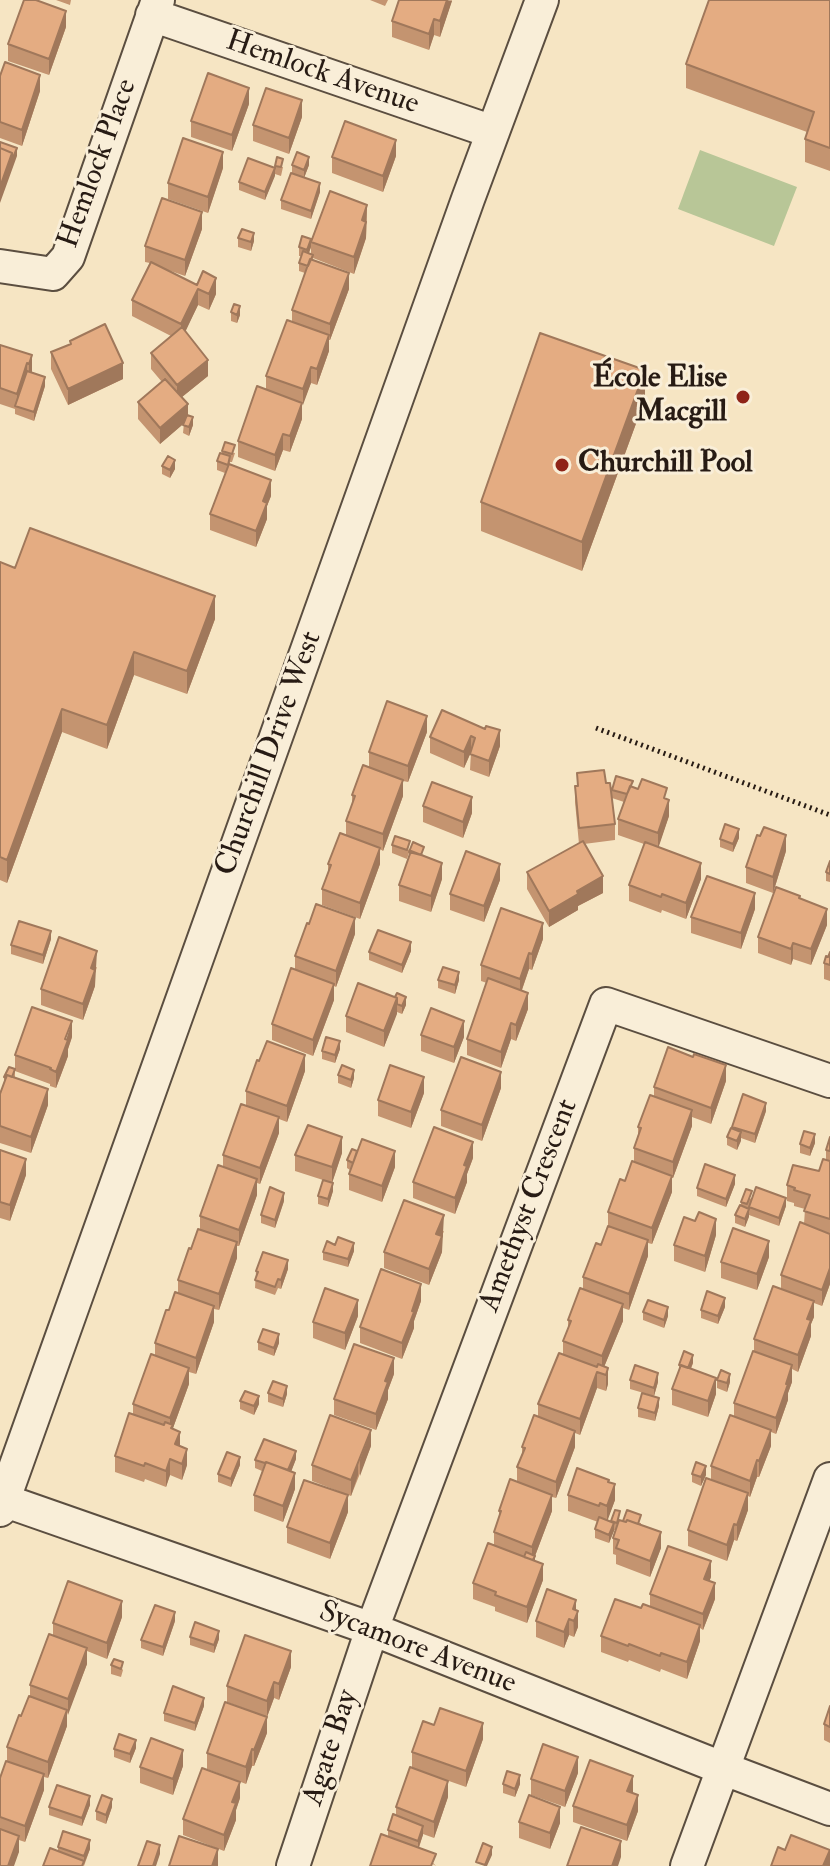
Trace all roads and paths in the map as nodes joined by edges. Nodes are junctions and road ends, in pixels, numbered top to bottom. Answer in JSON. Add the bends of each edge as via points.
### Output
{"nodes":[{"id":1,"x":542,"y":0,"type":"edge"},
{"id":2,"x":155,"y":8,"type":"edge"},
{"id":3,"x":493,"y":132,"type":"junction"},
{"id":4,"x":0,"y":266,"type":"edge"},
{"id":5,"x":596,"y":728,"type":"dead end"},
{"id":6,"x":830,"y":815,"type":"edge"},
{"id":7,"x":830,"y":1081,"type":"edge"},
{"id":8,"x":830,"y":1479,"type":"edge"},
{"id":9,"x":1,"y":1503,"type":"edge"},
{"id":10,"x":372,"y":1629,"type":"junction"},
{"id":11,"x":722,"y":1768,"type":"junction"},
{"id":12,"x":830,"y":1809,"type":"edge"},
{"id":13,"x":293,"y":1866,"type":"edge"},
{"id":14,"x":687,"y":1866,"type":"edge"}],
"edges":[{"from":1,"to":3,"type":"street","name":"Churchill Drive West"},
{"from":2,"to":3,"type":"street","name":"Hemlock Avenue"},
{"from":2,"to":4,"type":"street","name":"Hemlock Place","via":[[68,257],[53,274]]},
{"from":3,"to":9,"type":"street","name":"Churchill Drive West"},
{"from":5,"to":6,"type":"path"},
{"from":7,"to":10,"type":"street","name":"Amethyst Crescent","via":[[606,1004]]},
{"from":8,"to":11,"type":"street"},
{"from":9,"to":10,"type":"street","name":"Sycamore Avenue"},
{"from":10,"to":11,"type":"street","name":"Sycamore Avenue"},
{"from":10,"to":13,"type":"street","name":"Agate Bay"},
{"from":11,"to":12,"type":"street","name":"Sycamore Avenue"},
{"from":11,"to":14,"type":"street"}]}
